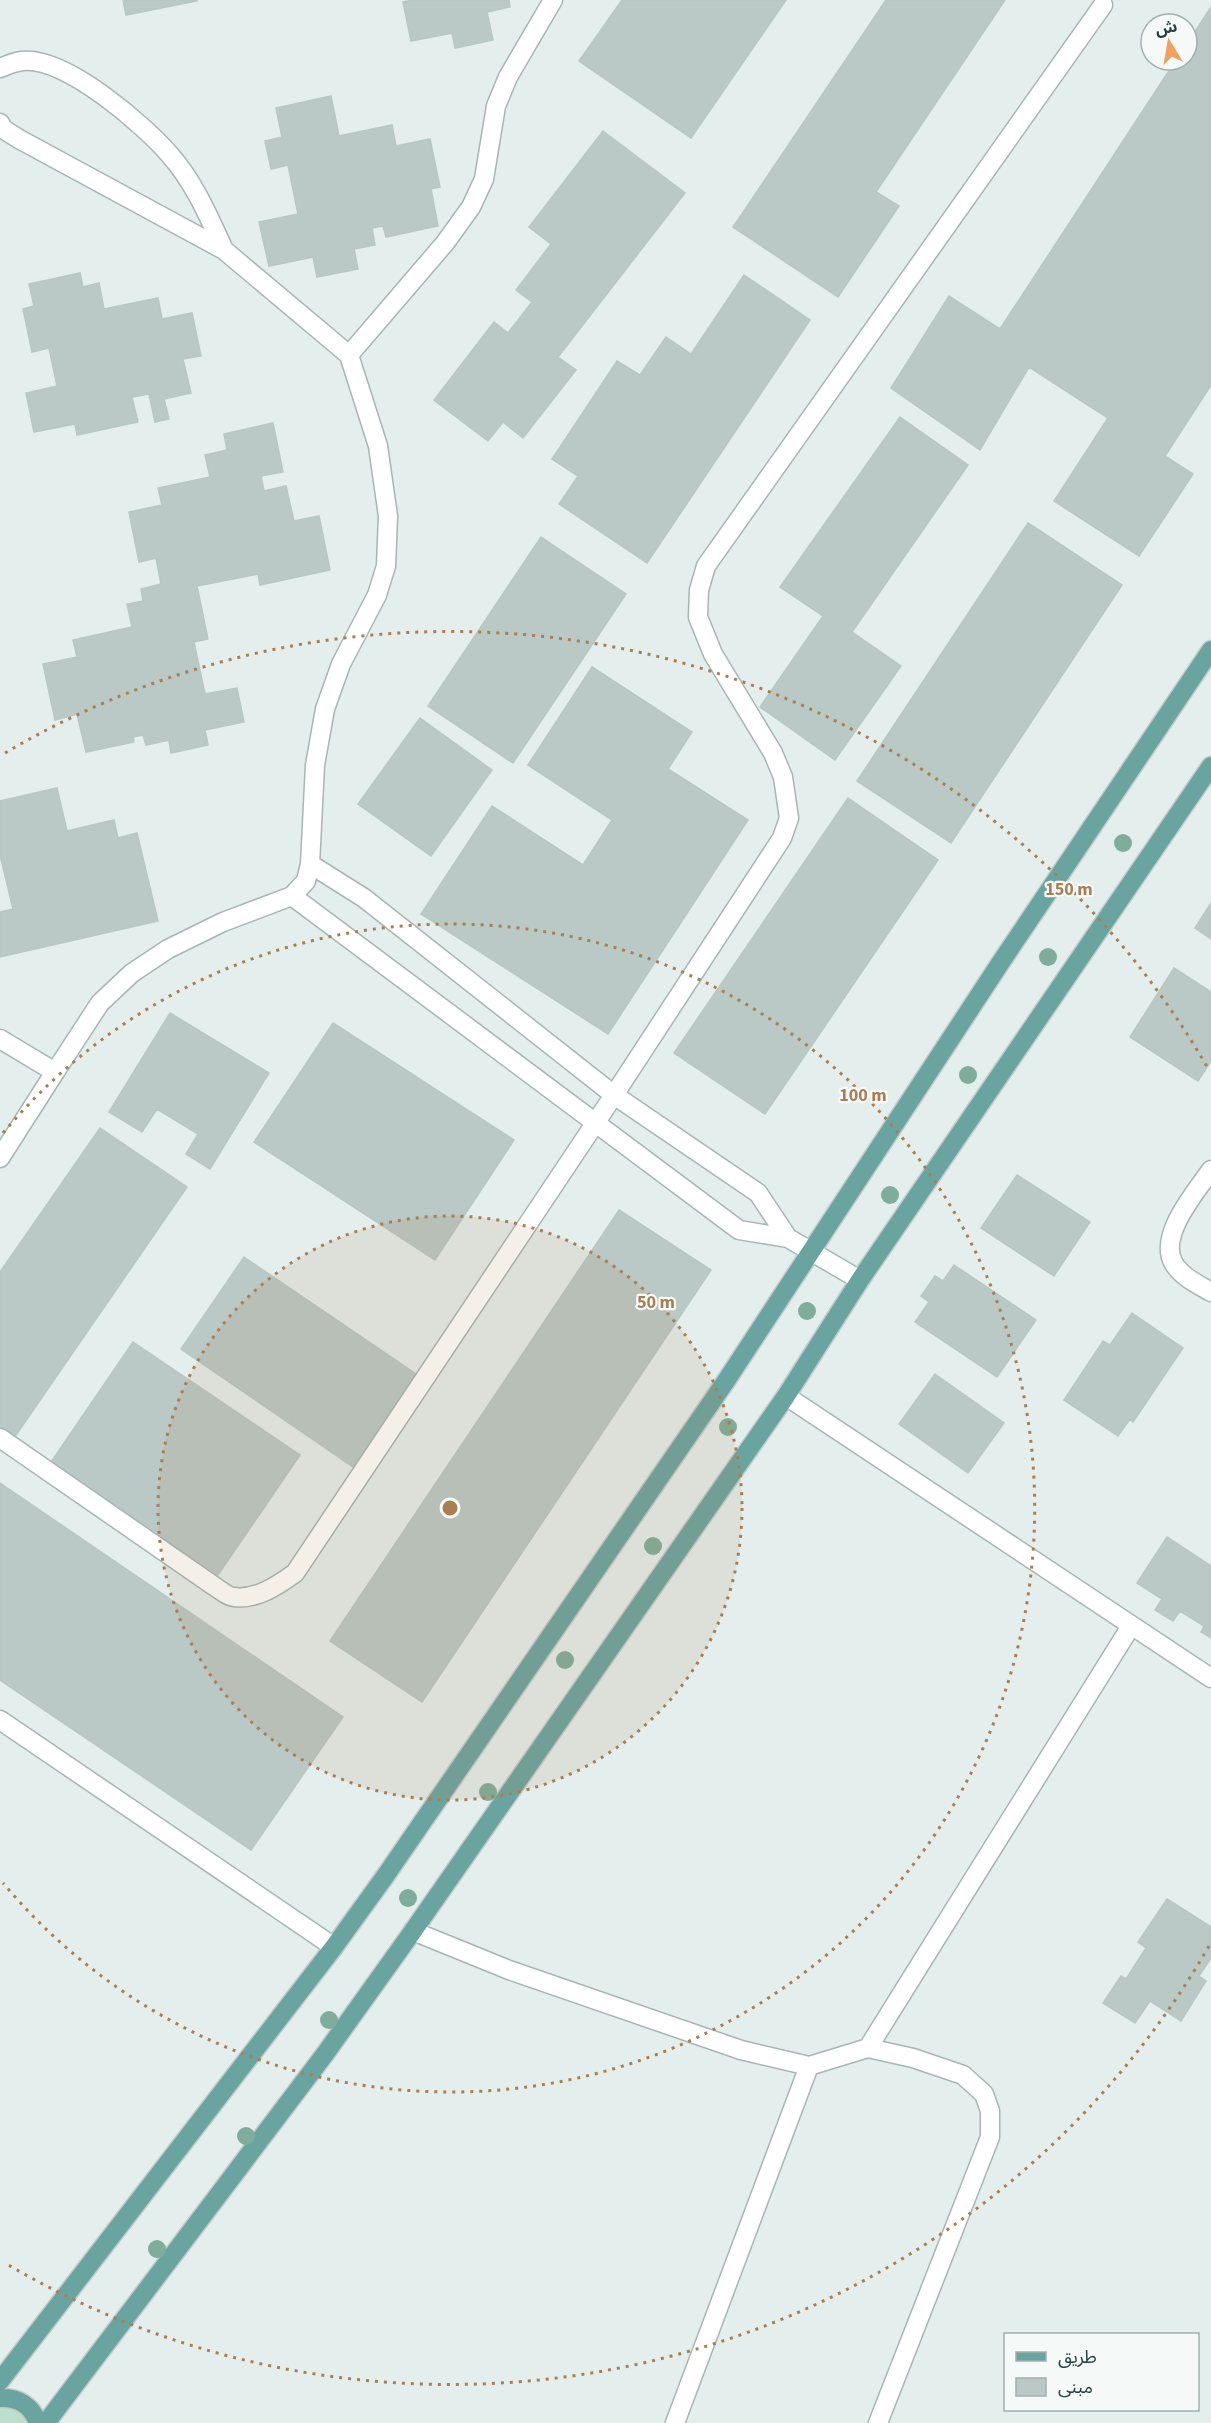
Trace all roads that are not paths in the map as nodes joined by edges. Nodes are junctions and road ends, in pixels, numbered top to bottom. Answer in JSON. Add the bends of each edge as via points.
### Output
{"nodes":[{"id":1,"x":554,"y":0,"type":"edge"},
{"id":2,"x":1103,"y":5,"type":"dead end"},
{"id":3,"x":0,"y":68,"type":"edge"},
{"id":4,"x":0,"y":123,"type":"edge"},
{"id":5,"x":224,"y":250,"type":"junction"},
{"id":6,"x":349,"y":355,"type":"junction"},
{"id":7,"x":1211,"y":650,"type":"edge"},
{"id":8,"x":1211,"y":766,"type":"edge"},
{"id":9,"x":310,"y":864,"type":"junction"},
{"id":10,"x":292,"y":896,"type":"junction"},
{"id":11,"x":0,"y":1039,"type":"edge"},
{"id":12,"x":55,"y":1072,"type":"junction"},
{"id":13,"x":614,"y":1095,"type":"junction"},
{"id":14,"x":594,"y":1123,"type":"junction"},
{"id":15,"x":0,"y":1158,"type":"edge"},
{"id":16,"x":1211,"y":1170,"type":"edge"},
{"id":17,"x":788,"y":1238,"type":"junction"},
{"id":18,"x":810,"y":1252,"type":"junction"},
{"id":19,"x":860,"y":1280,"type":"junction"},
{"id":20,"x":1211,"y":1292,"type":"edge"},
{"id":21,"x":786,"y":1396,"type":"junction"},
{"id":22,"x":0,"y":1438,"type":"edge"},
{"id":23,"x":1131,"y":1626,"type":"junction"},
{"id":24,"x":1211,"y":1678,"type":"edge"},
{"id":25,"x":0,"y":1720,"type":"edge"},
{"id":26,"x":413,"y":1931,"type":"junction"},
{"id":27,"x":334,"y":1947,"type":"junction"},
{"id":28,"x":868,"y":2048,"type":"junction"},
{"id":29,"x":809,"y":2066,"type":"junction"},
{"id":30,"x":0,"y":2381,"type":"edge"},
{"id":31,"x":0,"y":2398,"type":"edge"},
{"id":32,"x":38,"y":2423,"type":"edge"},
{"id":33,"x":46,"y":2423,"type":"edge"},
{"id":34,"x":675,"y":2423,"type":"edge"},
{"id":35,"x":878,"y":2423,"type":"edge"}],
"edges":[{"from":1,"to":6,"type":"street","via":[[508,77],[496,106],[484,179],[471,207]]},
{"from":2,"to":13,"type":"street","via":[[706,566],[699,590],[704,636],[773,753],[783,777],[789,818],[782,838]]},
{"from":3,"to":5,"type":"street","via":[[23,60],[47,64],[79,78],[124,111],[171,155],[201,201]]},
{"from":4,"to":5,"type":"street","via":[[3,129],[29,144]]},
{"from":5,"to":6,"type":"street"},
{"from":6,"to":9,"type":"street","via":[[378,446],[388,516],[386,566],[377,596],[341,664],[325,709],[315,765]]},
{"from":7,"to":18,"type":"main road"},
{"from":8,"to":19,"type":"main road"},
{"from":9,"to":10,"type":"street","via":[[306,881]]},
{"from":9,"to":13,"type":"street","via":[[364,898]]},
{"from":10,"to":12,"type":"street","via":[[223,922],[132,973],[100,1003]]},
{"from":10,"to":14,"type":"street"},
{"from":11,"to":12,"type":"street"},
{"from":12,"to":15,"type":"street"},
{"from":13,"to":14,"type":"street"},
{"from":13,"to":17,"type":"street","via":[[758,1193]]},
{"from":14,"to":17,"type":"street","via":[[740,1230]]},
{"from":14,"to":22,"type":"street","via":[[295,1573],[273,1588],[233,1598]]},
{"from":16,"to":20,"type":"street","via":[[1176,1221],[1170,1250],[1174,1264]]},
{"from":17,"to":18,"type":"street"},
{"from":18,"to":19,"type":"street"},
{"from":18,"to":27,"type":"main road","via":[[719,1391]]},
{"from":19,"to":21,"type":"main road"},
{"from":21,"to":23,"type":"street"},
{"from":21,"to":26,"type":"main road"},
{"from":23,"to":24,"type":"street"},
{"from":23,"to":28,"type":"street"},
{"from":25,"to":27,"type":"street"},
{"from":26,"to":29,"type":"street","via":[[509,1970],[730,2047]]},
{"from":26,"to":33,"type":"main road","via":[[325,2054]]},
{"from":27,"to":30,"type":"main road"},
{"from":28,"to":29,"type":"street"},
{"from":28,"to":35,"type":"street","via":[[963,2075],[984,2094],[990,2111],[990,2137]]},
{"from":29,"to":34,"type":"street"},
{"from":31,"to":32,"type":"main road","via":[[28,2406]]}]}
